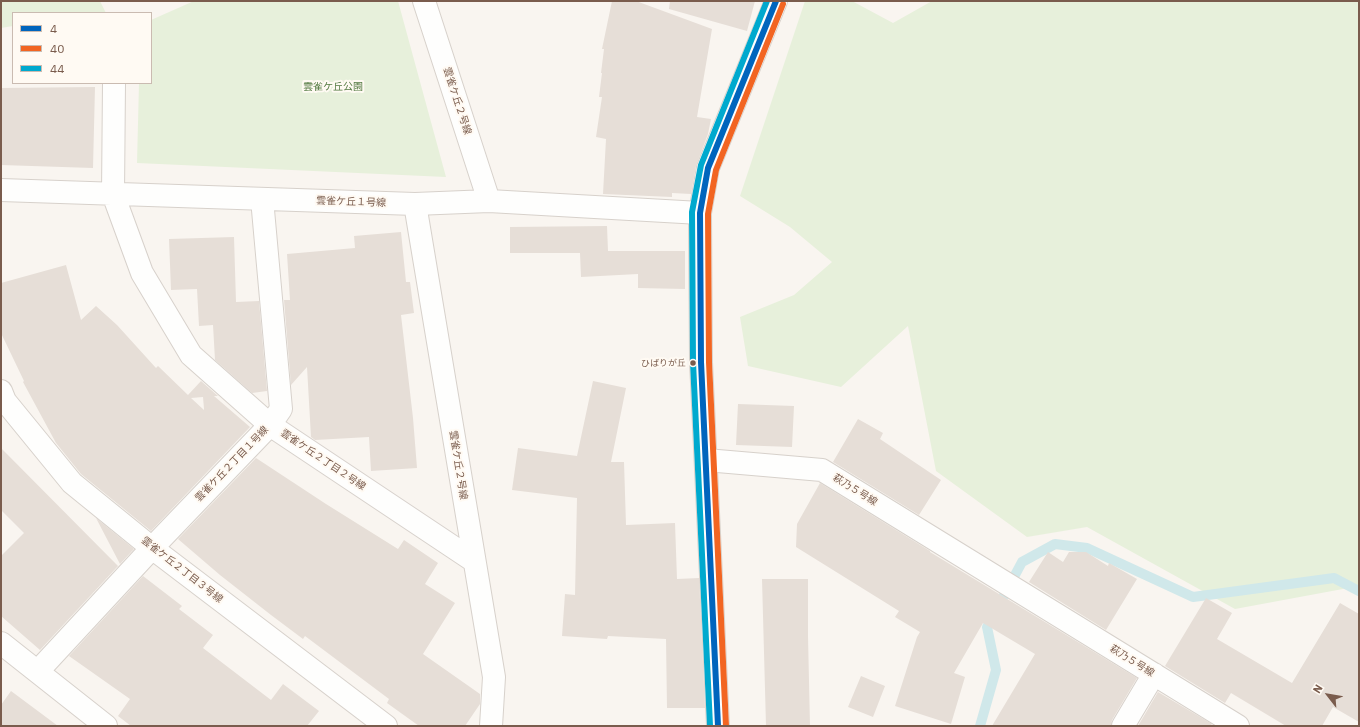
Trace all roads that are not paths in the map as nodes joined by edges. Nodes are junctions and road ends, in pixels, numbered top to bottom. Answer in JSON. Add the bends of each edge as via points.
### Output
{"nodes":[{"id":1,"x":424,"y":1,"type":"edge"},
{"id":2,"x":776,"y":1,"type":"edge"},
{"id":3,"x":114,"y":84,"type":"edge"},
{"id":4,"x":1,"y":190,"type":"edge"},
{"id":5,"x":113,"y":194,"type":"junction"},
{"id":6,"x":262,"y":199,"type":"junction"},
{"id":7,"x":489,"y":201,"type":"junction"},
{"id":8,"x":416,"y":204,"type":"junction"},
{"id":9,"x":700,"y":213,"type":"junction"},
{"id":10,"x":1,"y":391,"type":"edge"},
{"id":11,"x":270,"y":425,"type":"junction"},
{"id":12,"x":706,"y":460,"type":"junction"},
{"id":13,"x":152,"y":548,"type":"junction"},
{"id":14,"x":474,"y":561,"type":"junction"},
{"id":15,"x":1,"y":642,"type":"edge"},
{"id":16,"x":38,"y":671,"type":"junction"},
{"id":17,"x":1154,"y":674,"type":"junction"},
{"id":18,"x":106,"y":726,"type":"edge"},
{"id":19,"x":386,"y":726,"type":"edge"},
{"id":20,"x":491,"y":726,"type":"edge"},
{"id":21,"x":718,"y":726,"type":"edge"},
{"id":22,"x":1123,"y":726,"type":"edge"},
{"id":23,"x":1238,"y":726,"type":"edge"}],
"edges":[{"from":1,"to":7,"type":"street","name":"雲雀ケ丘２号線"},
{"from":2,"to":9,"type":"street","via":[[708,168]]},
{"from":3,"to":5,"type":"street"},
{"from":4,"to":5,"type":"street","name":"雲雀ケ丘１号線"},
{"from":5,"to":6,"type":"street","name":"雲雀ケ丘１号線"},
{"from":5,"to":11,"type":"street","name":"雲雀ケ丘２丁目２号線","via":[[142,273],[191,355]]},
{"from":6,"to":8,"type":"street","name":"雲雀ケ丘１号線"},
{"from":6,"to":11,"type":"street","name":"雲雀ケ丘２丁目１号線","via":[[281,409]]},
{"from":7,"to":8,"type":"street","name":"雲雀ケ丘１号線"},
{"from":7,"to":9,"type":"street","name":"雲雀ケ丘１号線"},
{"from":8,"to":14,"type":"street","name":"雲雀ケ丘２号線"},
{"from":9,"to":12,"type":"street","via":[[701,362]]},
{"from":10,"to":13,"type":"street","name":"雲雀ケ丘２丁目３号線","via":[[5,401],[72,483]]},
{"from":11,"to":13,"type":"street","name":"雲雀ケ丘２丁目１号線"},
{"from":11,"to":14,"type":"street","name":"雲雀ケ丘２丁目２号線"},
{"from":12,"to":17,"type":"street","name":"萩乃５号線","via":[[822,470]]},
{"from":12,"to":21,"type":"street"},
{"from":13,"to":16,"type":"street","name":"雲雀ケ丘２丁目１号線"},
{"from":13,"to":19,"type":"street","name":"雲雀ケ丘２丁目３号線"},
{"from":14,"to":20,"type":"street","name":"雲雀ケ丘２号線","via":[[494,677]]},
{"from":15,"to":16,"type":"street"},
{"from":16,"to":18,"type":"street"},
{"from":17,"to":22,"type":"street"},
{"from":17,"to":23,"type":"street","name":"萩乃５号線"}]}
